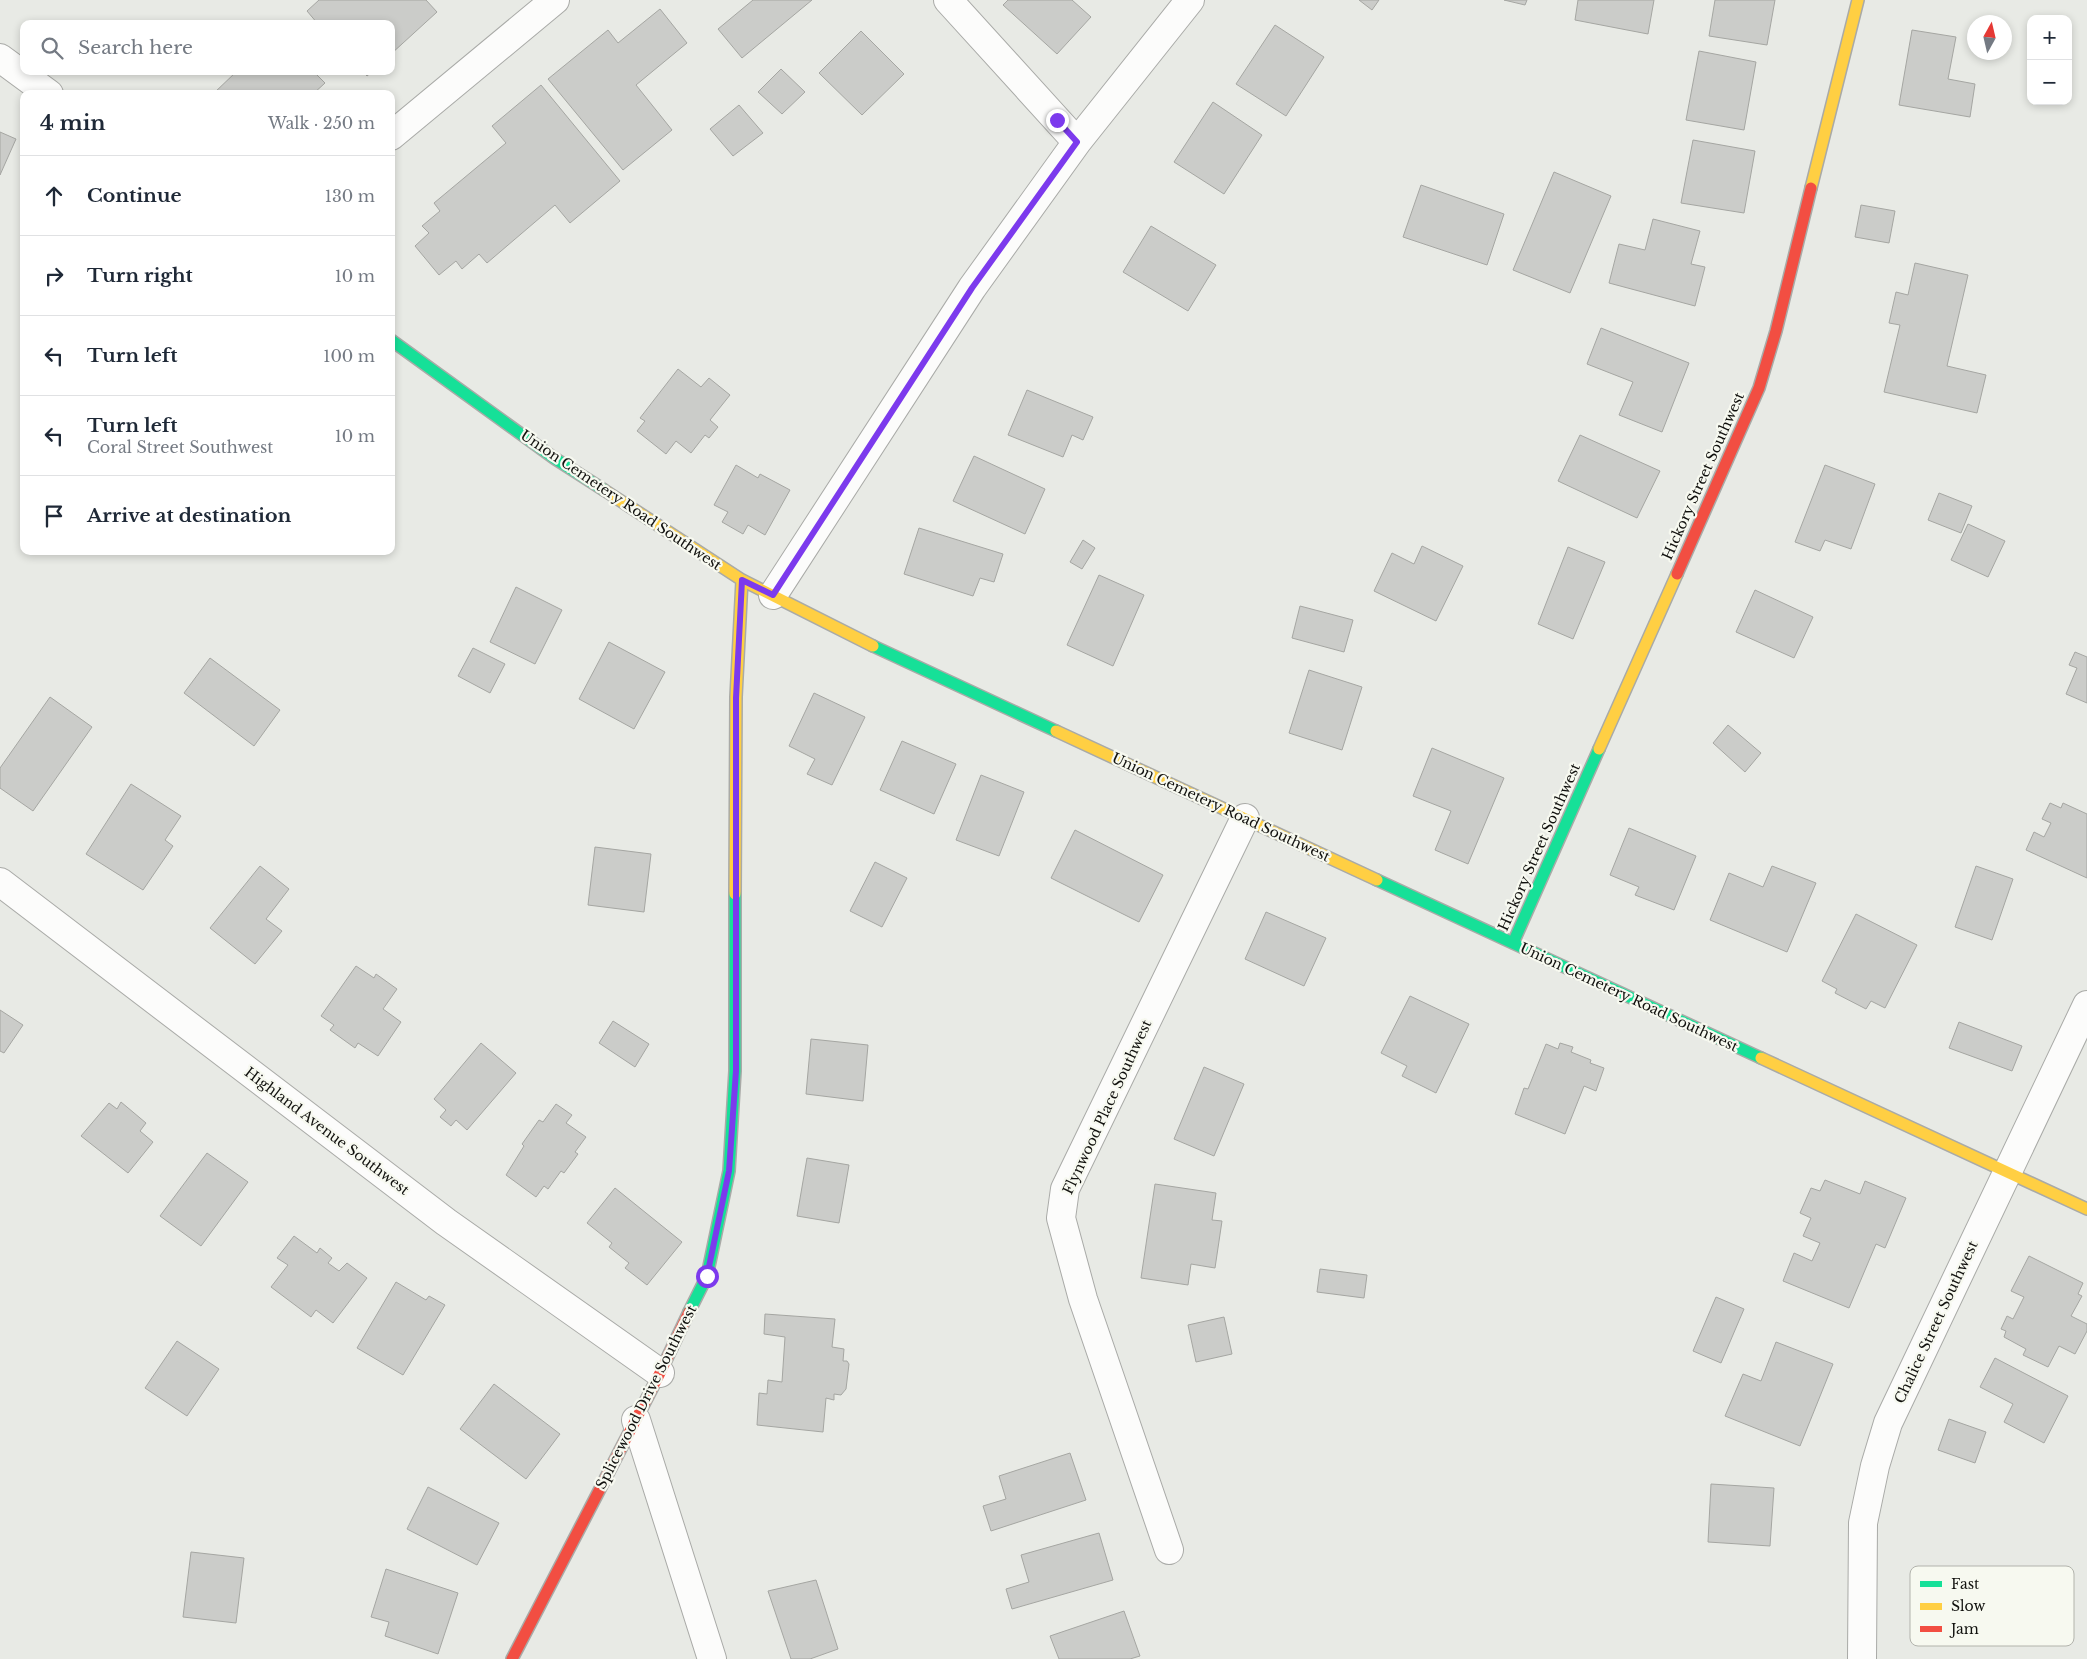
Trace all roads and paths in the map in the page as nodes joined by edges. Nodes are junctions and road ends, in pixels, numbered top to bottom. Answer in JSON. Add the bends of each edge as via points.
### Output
{"nodes":[{"id":1,"x":555,"y":0,"type":"edge"},
{"id":2,"x":948,"y":0,"type":"edge"},
{"id":3,"x":1190,"y":0,"type":"edge"},
{"id":4,"x":1858,"y":0,"type":"edge"},
{"id":5,"x":0,"y":58,"type":"edge"},
{"id":6,"x":20,"y":73,"type":"edge"},
{"id":7,"x":23,"y":75,"type":"edge"},
{"id":8,"x":44,"y":90,"type":"edge"},
{"id":9,"x":395,"y":133,"type":"edge"},
{"id":10,"x":1077,"y":142,"type":"junction"},
{"id":11,"x":395,"y":343,"type":"edge"},
{"id":12,"x":742,"y":580,"type":"junction"},
{"id":13,"x":773,"y":595,"type":"junction"},
{"id":14,"x":1245,"y":818,"type":"junction"},
{"id":15,"x":0,"y":882,"type":"edge"},
{"id":16,"x":1513,"y":943,"type":"junction"},
{"id":17,"x":2087,"y":1006,"type":"edge"},
{"id":18,"x":2006,"y":1172,"type":"junction"},
{"id":19,"x":2087,"y":1209,"type":"edge"},
{"id":20,"x":660,"y":1373,"type":"junction"},
{"id":21,"x":636,"y":1420,"type":"junction"},
{"id":22,"x":1169,"y":1550,"type":"dead end"},
{"id":23,"x":512,"y":1659,"type":"edge"},
{"id":24,"x":712,"y":1659,"type":"edge"},
{"id":25,"x":1862,"y":1659,"type":"edge"}],
"edges":[{"from":1,"to":9,"type":"street"},
{"from":2,"to":10,"type":"street"},
{"from":3,"to":10,"type":"street"},
{"from":4,"to":16,"type":"street","name":"Hickory Street Southwest","via":[[1759,388]]},
{"from":5,"to":6,"type":"street"},
{"from":7,"to":8,"type":"street"},
{"from":10,"to":13,"type":"street","via":[[972,288]]},
{"from":11,"to":12,"type":"street","name":"Union Cemetery Road Southwest","via":[[554,458]]},
{"from":12,"to":13,"type":"street","name":"Union Cemetery Road Southwest"},
{"from":12,"to":20,"type":"street","name":"Splicewood Drive Southwest","via":[[736,698],[736,1071],[729,1171],[707,1276]]},
{"from":13,"to":14,"type":"street","name":"Union Cemetery Road Southwest","via":[[901,660]]},
{"from":14,"to":16,"type":"street","name":"Union Cemetery Road Southwest"},
{"from":14,"to":22,"type":"street","name":"Flynwood Place Southwest","via":[[1065,1189],[1061,1218],[1083,1299]]},
{"from":15,"to":20,"type":"street","name":"Highland Avenue Southwest","via":[[446,1222]]},
{"from":16,"to":18,"type":"street","name":"Union Cemetery Road Southwest"},
{"from":17,"to":18,"type":"street","name":"Chalice Street Southwest"},
{"from":18,"to":19,"type":"street","name":"Union Cemetery Road Southwest"},
{"from":18,"to":25,"type":"street","name":"Chalice Street Southwest","via":[[1888,1423],[1875,1466],[1863,1523]]},
{"from":20,"to":21,"type":"street","name":"Splicewood Drive Southwest"},
{"from":21,"to":23,"type":"street","name":"Splicewood Drive Southwest"},
{"from":21,"to":24,"type":"street"}]}
